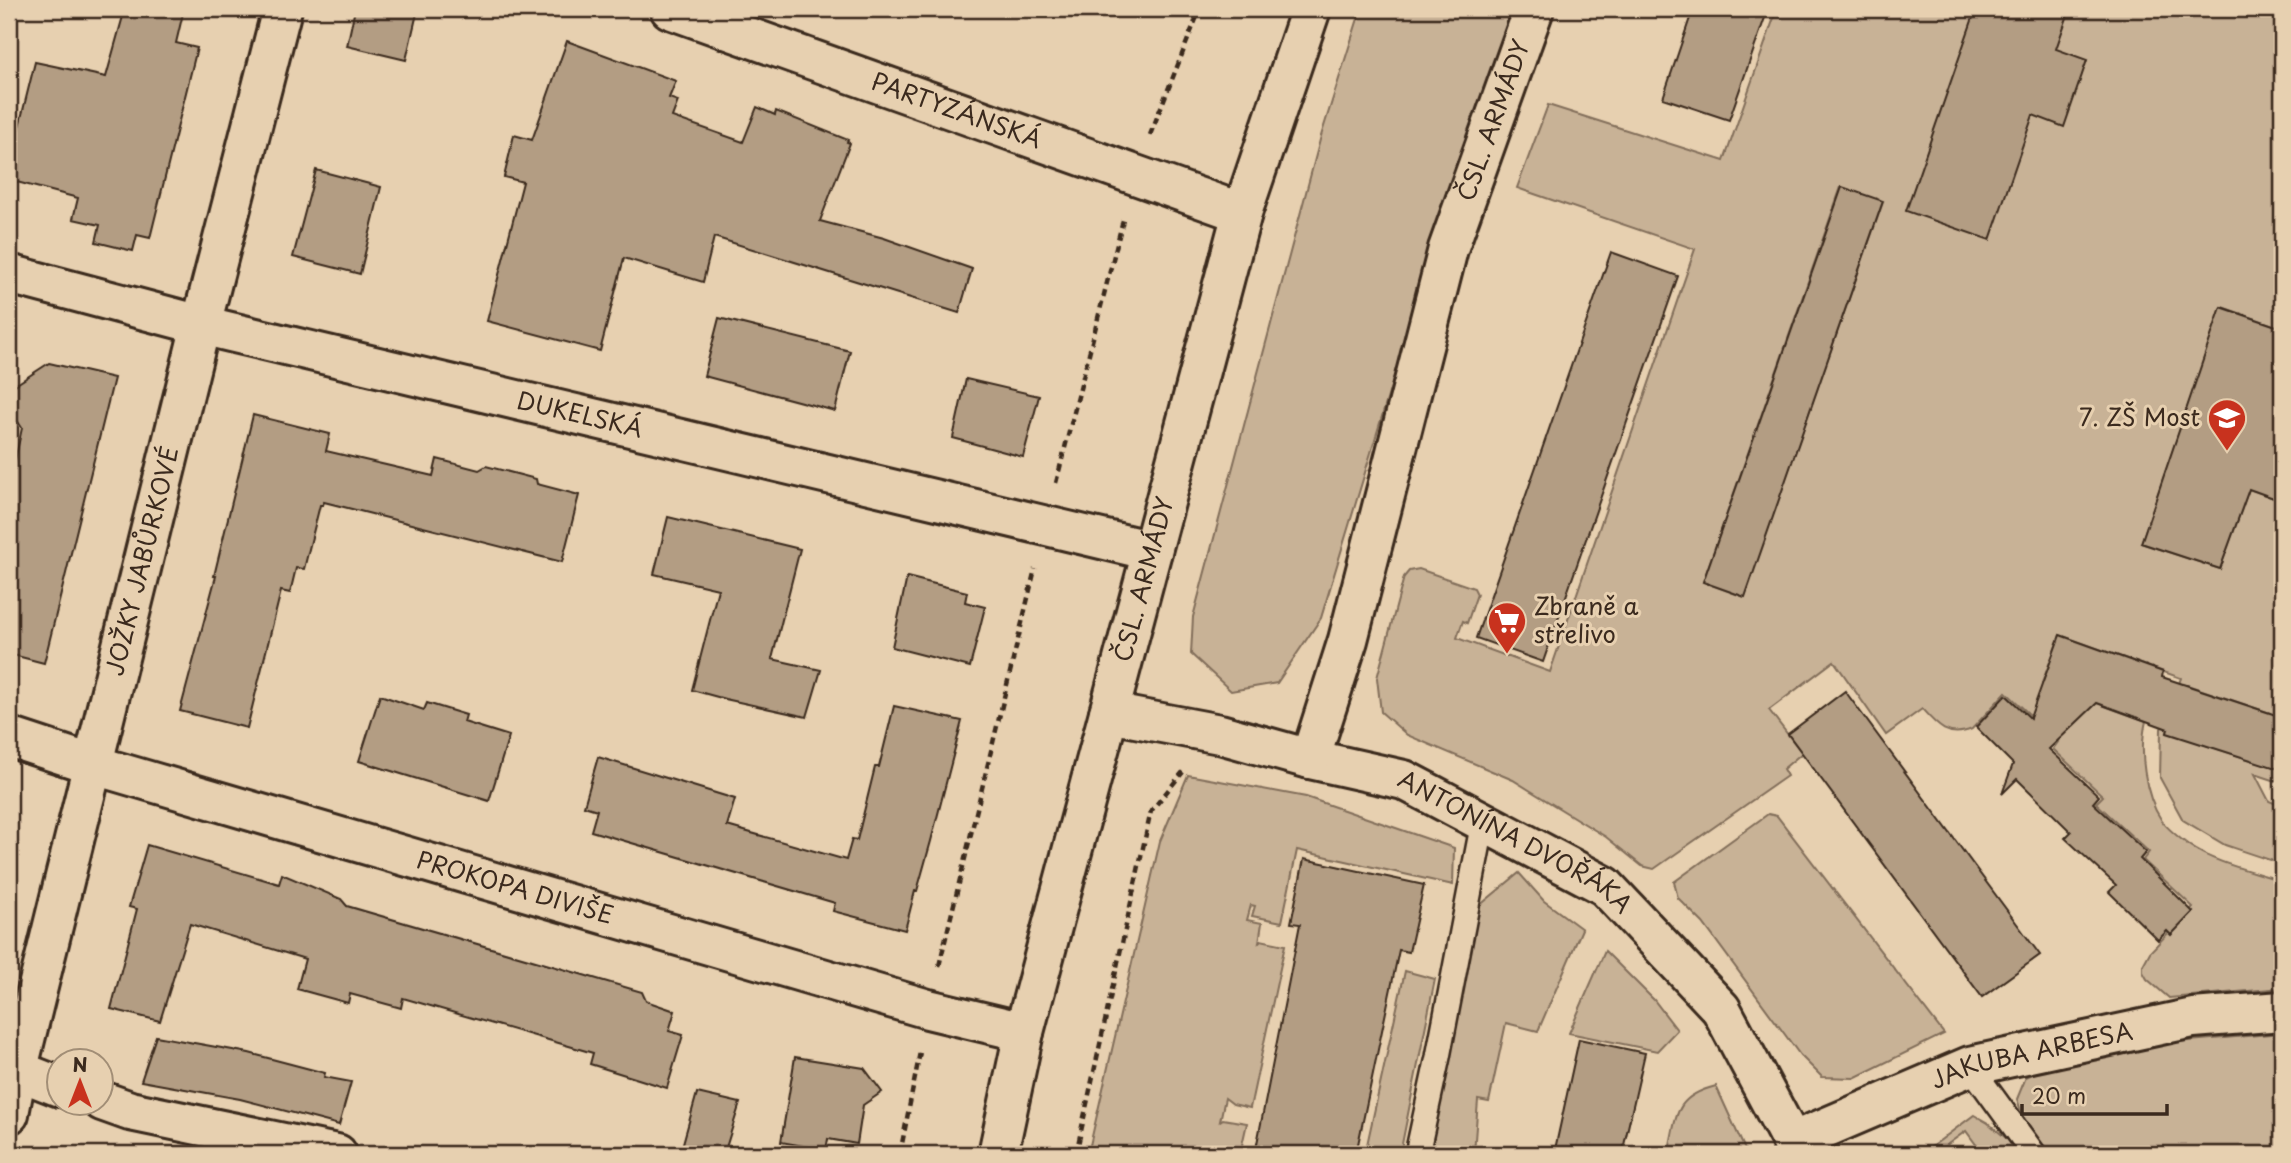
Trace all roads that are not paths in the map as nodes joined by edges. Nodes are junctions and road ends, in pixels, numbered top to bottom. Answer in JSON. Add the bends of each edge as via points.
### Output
{"nodes":[{"id":1,"x":282,"y":9,"type":"edge"},
{"id":2,"x":670,"y":9,"type":"edge"},
{"id":3,"x":1311,"y":9,"type":"edge"},
{"id":4,"x":1534,"y":9,"type":"edge"},
{"id":5,"x":1242,"y":213,"type":"junction"},
{"id":6,"x":9,"y":274,"type":"edge"},
{"id":7,"x":201,"y":325,"type":"junction"},
{"id":8,"x":1152,"y":551,"type":"junction"},
{"id":9,"x":1108,"y":713,"type":"junction"},
{"id":10,"x":9,"y":737,"type":"edge"},
{"id":11,"x":1310,"y":759,"type":"junction"},
{"id":12,"x":94,"y":765,"type":"junction"},
{"id":13,"x":1483,"y":822,"type":"junction"},
{"id":14,"x":2282,"y":1011,"type":"edge"},
{"id":15,"x":1024,"y":1032,"type":"junction"},
{"id":16,"x":1970,"y":1066,"type":"junction"},
{"id":17,"x":13,"y":1069,"type":"edge"},
{"id":18,"x":46,"y":1082,"type":"edge"},
{"id":19,"x":116,"y":1106,"type":"edge"},
{"id":20,"x":9,"y":1114,"type":"edge"},
{"id":21,"x":1794,"y":1148,"type":"edge"},
{"id":22,"x":337,"y":1154,"type":"edge"},
{"id":23,"x":998,"y":1154,"type":"edge"},
{"id":24,"x":1417,"y":1154,"type":"edge"},
{"id":25,"x":2034,"y":1154,"type":"edge"}],
"edges":[{"from":1,"to":7,"type":"street","name":"JOŽKY JABŮRKOVÉ"},
{"from":2,"to":5,"type":"street","name":"PARTYZÁNSKÁ"},
{"from":3,"to":5,"type":"street","name":"ČSL. ARMÁDY"},
{"from":4,"to":11,"type":"street","name":"ČSL. ARMÁDY","via":[[1448,249],[1348,640]]},
{"from":5,"to":8,"type":"street","name":"ČSL. ARMÁDY"},
{"from":6,"to":7,"type":"street","name":"DUKELSKÁ"},
{"from":7,"to":8,"type":"street","name":"DUKELSKÁ"},
{"from":7,"to":12,"type":"street","name":"JOŽKY JABŮRKOVÉ"},
{"from":8,"to":9,"type":"street","name":"ČSL. ARMÁDY"},
{"from":9,"to":11,"type":"street","name":"ANTONÍNA DVOŘÁKA","via":[[1220,734]]},
{"from":9,"to":15,"type":"street","name":"ČSL. ARMÁDY"},
{"from":10,"to":12,"type":"street","name":"PROKOPA DIVIŠE"},
{"from":11,"to":13,"type":"street","name":"ANTONÍNA DVOŘÁKA","via":[[1404,780]]},
{"from":12,"to":15,"type":"street","name":"PROKOPA DIVIŠE","via":[[929,1009]]},
{"from":12,"to":17,"type":"street","name":"JOŽKY JABŮRKOVÉ"},
{"from":13,"to":21,"type":"street","name":"ANTONÍNA DVOŘÁKA","via":[[1605,886],[1721,1009]]},
{"from":13,"to":24,"type":"lane"},
{"from":14,"to":16,"type":"street","name":"JAKUBA ARBESA","via":[[2193,1018]]},
{"from":15,"to":23,"type":"street","name":"ČSL. ARMÁDY"},
{"from":16,"to":21,"type":"street","name":"JAKUBA ARBESA"},
{"from":16,"to":25,"type":"lane"},
{"from":17,"to":18,"type":"street"},
{"from":17,"to":20,"type":"street","name":"JOŽKY JABŮRKOVÉ"},
{"from":19,"to":22,"type":"street"}]}
